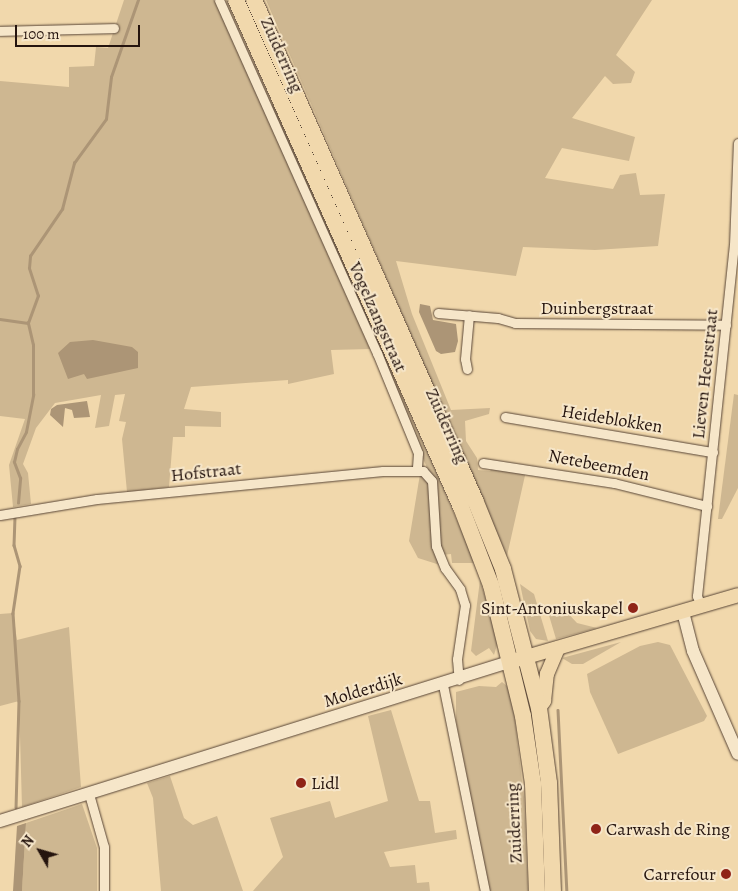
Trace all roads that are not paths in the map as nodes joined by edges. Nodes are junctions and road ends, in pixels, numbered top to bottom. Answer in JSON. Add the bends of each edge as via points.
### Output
{"nodes":[{"id":1,"x":219,"y":0,"type":"edge"},
{"id":2,"x":236,"y":0,"type":"edge"},
{"id":3,"x":254,"y":0,"type":"edge"},
{"id":4,"x":114,"y":28,"type":"dead end"},
{"id":5,"x":0,"y":31,"type":"edge"},
{"id":6,"x":738,"y":143,"type":"edge"},
{"id":7,"x":736,"y":245,"type":"edge"},
{"id":8,"x":438,"y":313,"type":"dead end"},
{"id":9,"x":469,"y":315,"type":"junction"},
{"id":10,"x":726,"y":325,"type":"junction"},
{"id":11,"x":467,"y":369,"type":"dead end"},
{"id":12,"x":505,"y":418,"type":"dead end"},
{"id":13,"x":713,"y":452,"type":"junction"},
{"id":14,"x":483,"y":463,"type":"dead end"},
{"id":15,"x":417,"y":470,"type":"junction"},
{"id":16,"x":707,"y":506,"type":"junction"},
{"id":17,"x":0,"y":515,"type":"edge"},
{"id":18,"x":738,"y":595,"type":"edge"},
{"id":19,"x":701,"y":606,"type":"junction"},
{"id":20,"x":683,"y":612,"type":"junction"},
{"id":21,"x":558,"y":648,"type":"junction"},
{"id":22,"x":520,"y":659,"type":"junction"},
{"id":23,"x":459,"y":680,"type":"junction"},
{"id":24,"x":442,"y":685,"type":"junction"},
{"id":25,"x":539,"y":708,"type":"junction"},
{"id":26,"x":735,"y":736,"type":"edge"},
{"id":27,"x":738,"y":754,"type":"edge"},
{"id":28,"x":89,"y":794,"type":"junction"},
{"id":29,"x":0,"y":821,"type":"edge"},
{"id":30,"x":104,"y":891,"type":"edge"},
{"id":31,"x":485,"y":891,"type":"edge"},
{"id":32,"x":537,"y":891,"type":"edge"},
{"id":33,"x":553,"y":891,"type":"edge"}],
"edges":[{"from":1,"to":15,"type":"street","name":"Vogelzangstraat","via":[[376,353],[418,453]]},
{"from":2,"to":22,"type":"highway","name":"Zuiderring","via":[[461,507]]},
{"from":3,"to":22,"type":"highway","name":"Zuiderring","via":[[476,500],[503,569]]},
{"from":4,"to":5,"type":"street"},
{"from":6,"to":7,"type":"street","name":"Lieven Heerstraat"},
{"from":7,"to":10,"type":"street","name":"Lieven Heerstraat"},
{"from":8,"to":9,"type":"street","name":"Duinbergstraat"},
{"from":9,"to":10,"type":"street","name":"Duinbergstraat","via":[[515,323]]},
{"from":9,"to":11,"type":"street"},
{"from":10,"to":13,"type":"street","name":"Lieven Heerstraat"},
{"from":12,"to":13,"type":"street","name":"Heideblokken"},
{"from":13,"to":16,"type":"street","name":"Lieven Heerstraat"},
{"from":14,"to":16,"type":"street","name":"Netebeemden","via":[[614,483]]},
{"from":15,"to":17,"type":"street","name":"Hofstraat","via":[[97,498]]},
{"from":15,"to":23,"type":"street","via":[[432,480],[436,546],[465,605],[457,659]]},
{"from":16,"to":19,"type":"street","name":"Lieven Heerstraat","via":[[697,596]]},
{"from":18,"to":19,"type":"main road","name":"Molderdijk"},
{"from":19,"to":20,"type":"main road","name":"Molderdijk"},
{"from":20,"to":21,"type":"main road","name":"Molderdijk"},
{"from":20,"to":26,"type":"main road","via":[[693,651]]},
{"from":21,"to":22,"type":"main road","name":"Molderdijk"},
{"from":21,"to":25,"type":"main road","via":[[547,674],[544,701]]},
{"from":22,"to":23,"type":"main road","name":"Molderdijk"},
{"from":22,"to":25,"type":"highway","name":"Zuiderring"},
{"from":22,"to":32,"type":"highway","name":"Zuiderring","via":[[533,784]]},
{"from":23,"to":24,"type":"main road","name":"Molderdijk"},
{"from":24,"to":28,"type":"main road","name":"Molderdijk"},
{"from":24,"to":31,"type":"street"},
{"from":25,"to":33,"type":"highway","name":"Zuiderring","via":[[549,783]]},
{"from":26,"to":27,"type":"main road"},
{"from":28,"to":29,"type":"main road","name":"Molderdijk"},
{"from":28,"to":30,"type":"street","via":[[104,847]]}]}
